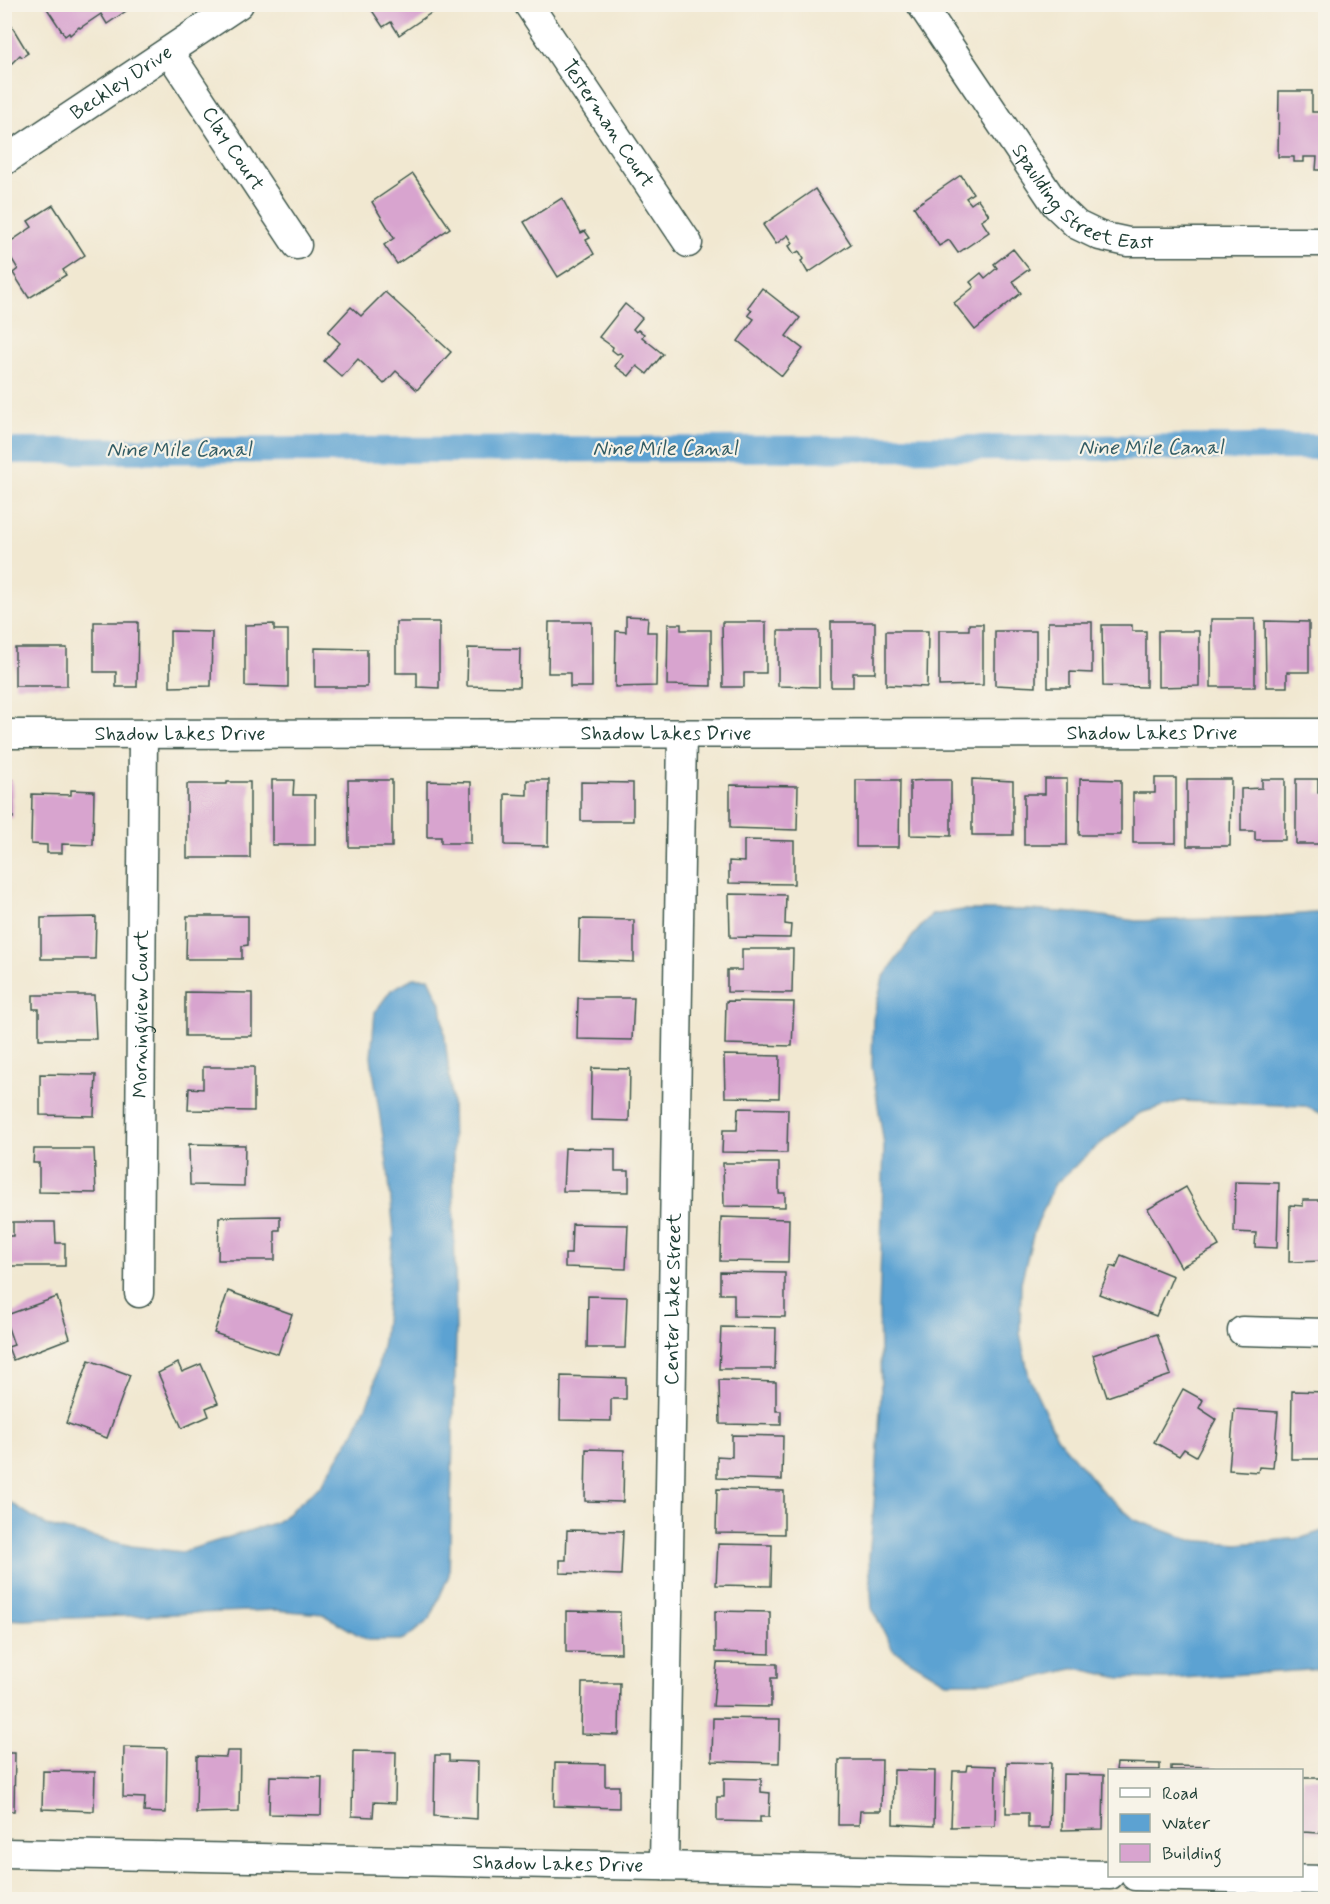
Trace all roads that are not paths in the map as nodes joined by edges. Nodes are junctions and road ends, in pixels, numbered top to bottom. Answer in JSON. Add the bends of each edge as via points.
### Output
{"nodes":[{"id":1,"x":239,"y":4,"type":"edge"},
{"id":2,"x":528,"y":4,"type":"edge"},
{"id":3,"x":921,"y":4,"type":"edge"},
{"id":4,"x":169,"y":52,"type":"junction"},
{"id":5,"x":4,"y":161,"type":"edge"},
{"id":6,"x":1326,"y":242,"type":"edge"},
{"id":7,"x":688,"y":243,"type":"dead end"},
{"id":8,"x":297,"y":245,"type":"dead end"},
{"id":9,"x":1326,"y":733,"type":"edge"},
{"id":10,"x":4,"y":734,"type":"edge"},
{"id":11,"x":142,"y":734,"type":"junction"},
{"id":12,"x":682,"y":734,"type":"junction"},
{"id":13,"x":139,"y":1293,"type":"dead end"},
{"id":14,"x":1242,"y":1331,"type":"dead end"},
{"id":15,"x":1326,"y":1333,"type":"edge"},
{"id":16,"x":4,"y":1853,"type":"edge"},
{"id":17,"x":664,"y":1866,"type":"junction"},
{"id":18,"x":1108,"y":1875,"type":"edge"},
{"id":19,"x":1211,"y":1877,"type":"edge"},
{"id":20,"x":1326,"y":1880,"type":"edge"}],
"edges":[{"from":1,"to":4,"type":"street","name":"Beckley Drive"},
{"from":2,"to":7,"type":"street","name":"Testerman Court"},
{"from":3,"to":6,"type":"street","name":"Spaulding Street East","via":[[1056,205],[1077,225],[1100,236],[1128,242]]},
{"from":4,"to":5,"type":"street","name":"Beckley Drive"},
{"from":4,"to":8,"type":"street","name":"Clay Court"},
{"from":9,"to":12,"type":"street","name":"Shadow Lakes Drive"},
{"from":10,"to":11,"type":"street","name":"Shadow Lakes Drive"},
{"from":11,"to":12,"type":"street","name":"Shadow Lakes Drive"},
{"from":11,"to":13,"type":"street","name":"Morningview Court"},
{"from":12,"to":17,"type":"street","name":"Center Lake Street"},
{"from":14,"to":15,"type":"street"},
{"from":16,"to":17,"type":"street","name":"Shadow Lakes Drive"},
{"from":17,"to":18,"type":"street","name":"Shadow Lakes Drive"},
{"from":19,"to":20,"type":"street"}]}
